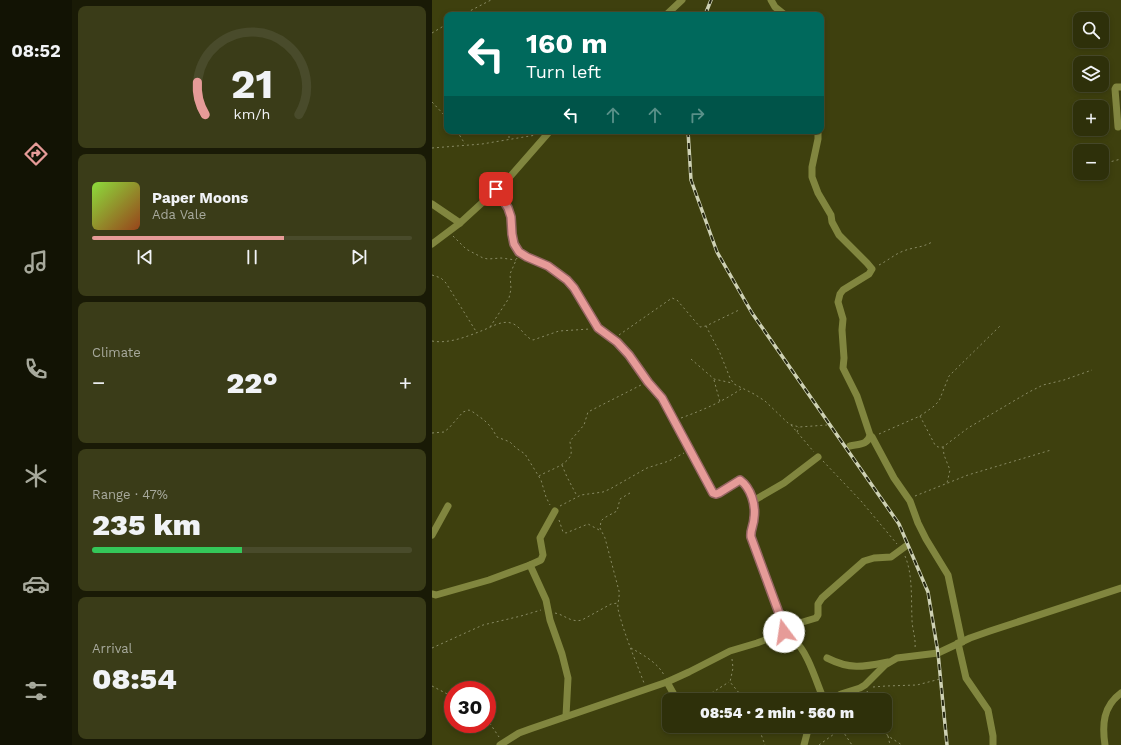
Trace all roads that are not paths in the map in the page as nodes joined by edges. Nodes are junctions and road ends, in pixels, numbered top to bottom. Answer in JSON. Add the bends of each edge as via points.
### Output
{"nodes":[{"id":1,"x":682,"y":0,"type":"edge"},
{"id":2,"x":771,"y":0,"type":"edge"},
{"id":3,"x":669,"y":12,"type":"edge"},
{"id":4,"x":781,"y":12,"type":"edge"},
{"id":5,"x":1121,"y":87,"type":"edge"},
{"id":6,"x":1118,"y":127,"type":"dead end"},
{"id":7,"x":547,"y":134,"type":"edge"},
{"id":8,"x":818,"y":134,"type":"edge"},
{"id":9,"x":496,"y":189,"type":"junction"},
{"id":10,"x":432,"y":204,"type":"edge"},
{"id":11,"x":460,"y":223,"type":"junction"},
{"id":12,"x":432,"y":244,"type":"edge"},
{"id":13,"x":872,"y":437,"type":"road end"},
{"id":14,"x":850,"y":446,"type":"dead end"},
{"id":15,"x":818,"y":456,"type":"road end"},
{"id":16,"x":753,"y":501,"type":"junction"},
{"id":17,"x":448,"y":506,"type":"dead end"},
{"id":18,"x":555,"y":510,"type":"road end"},
{"id":19,"x":432,"y":535,"type":"edge"},
{"id":20,"x":904,"y":548,"type":"road end"},
{"id":21,"x":530,"y":565,"type":"junction"},
{"id":22,"x":1121,"y":588,"type":"edge"},
{"id":23,"x":432,"y":594,"type":"edge"},
{"id":24,"x":784,"y":632,"type":"junction"},
{"id":25,"x":773,"y":637,"type":"junction"},
{"id":26,"x":960,"y":642,"type":"junction"},
{"id":27,"x":827,"y":658,"type":"dead end"},
{"id":28,"x":890,"y":662,"type":"junction"},
{"id":29,"x":668,"y":682,"type":"junction"},
{"id":30,"x":674,"y":693,"type":"edge"},
{"id":31,"x":821,"y":693,"type":"edge"},
{"id":32,"x":844,"y":693,"type":"edge"},
{"id":33,"x":1121,"y":693,"type":"edge"},
{"id":34,"x":566,"y":716,"type":"junction"},
{"id":35,"x":807,"y":733,"type":"edge"},
{"id":36,"x":502,"y":744,"type":"edge"},
{"id":37,"x":804,"y":745,"type":"edge"},
{"id":38,"x":992,"y":745,"type":"edge"},
{"id":39,"x":1106,"y":745,"type":"edge"}],
"edges":[{"from":1,"to":3,"type":"street"},
{"from":2,"to":4,"type":"street"},
{"from":5,"to":6,"type":"street","via":[[1115,89]]},
{"from":7,"to":9,"type":"street","via":[[519,168]]},
{"from":8,"to":14,"type":"street","via":[[812,167],[812,176],[818,193],[839,235],[868,262],[872,269],[869,274],[843,290],[838,302],[843,320],[843,371],[857,396],[870,435],[865,443]]},
{"from":9,"to":11,"type":"street"},
{"from":9,"to":16,"type":"street","via":[[508,208],[514,244],[519,252],[548,266],[567,280],[598,328],[614,339],[629,355],[662,398],[714,494],[740,480],[750,492]]},
{"from":10,"to":11,"type":"street"},
{"from":11,"to":12,"type":"street"},
{"from":13,"to":26,"type":"street","via":[[894,478],[909,499],[926,538],[948,575]]},
{"from":15,"to":16,"type":"street","via":[[784,483]]},
{"from":16,"to":24,"type":"street","via":[[751,537]]},
{"from":17,"to":19,"type":"street"},
{"from":18,"to":21,"type":"street","via":[[540,538],[542,558]]},
{"from":20,"to":24,"type":"street","via":[[891,557],[874,558],[861,563],[822,598],[818,604],[817,617],[796,624]]},
{"from":21,"to":23,"type":"street","via":[[456,590]]},
{"from":21,"to":34,"type":"street","via":[[543,592],[568,678]]},
{"from":22,"to":26,"type":"street"},
{"from":24,"to":25,"type":"street"},
{"from":25,"to":29,"type":"street","via":[[730,651]]},
{"from":25,"to":31,"type":"street","via":[[787,639],[800,646]]},
{"from":26,"to":28,"type":"street","via":[[938,653],[897,658]]},
{"from":26,"to":38,"type":"street","via":[[966,678],[988,710],[993,736]]},
{"from":27,"to":28,"type":"street","via":[[856,667]]},
{"from":28,"to":32,"type":"street","via":[[866,687]]},
{"from":29,"to":30,"type":"street"},
{"from":29,"to":34,"type":"street"},
{"from":33,"to":39,"type":"street","via":[[1113,700],[1105,715]]},
{"from":34,"to":36,"type":"street","via":[[519,733]]},
{"from":35,"to":37,"type":"street"}]}
